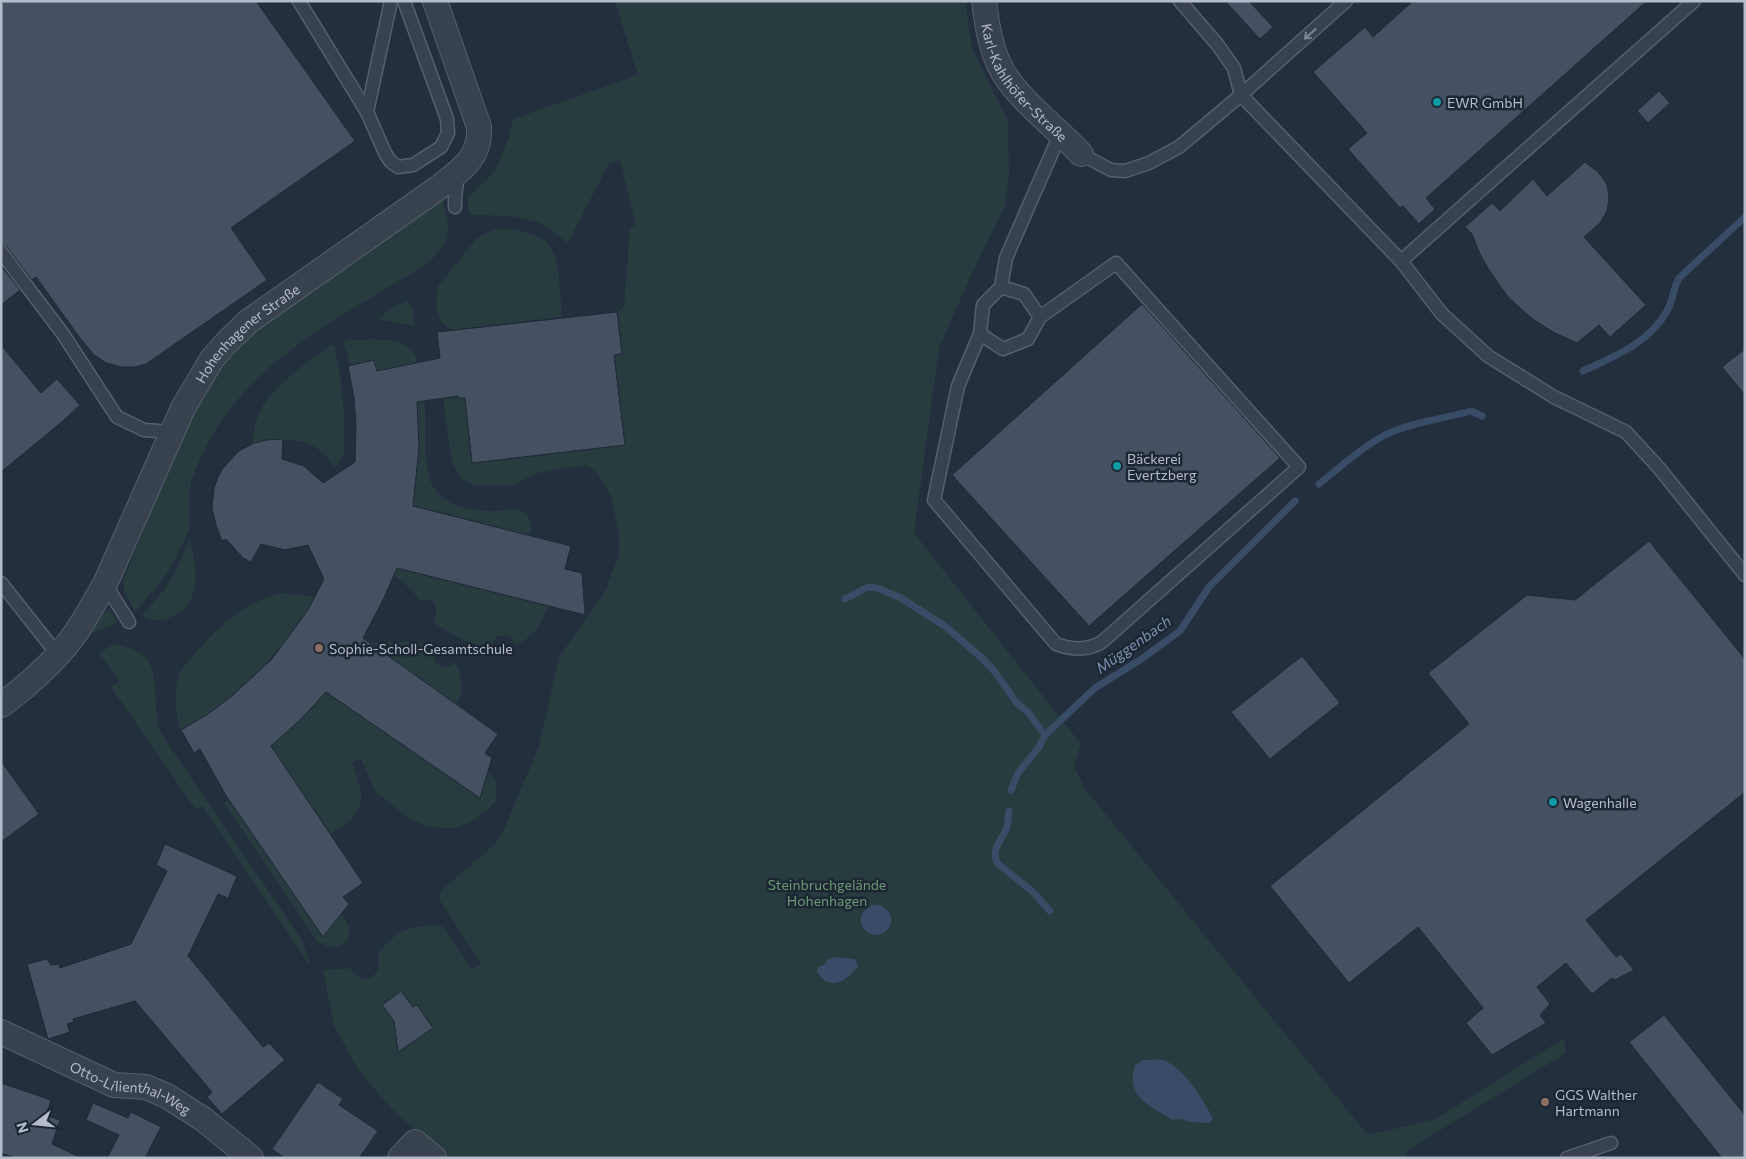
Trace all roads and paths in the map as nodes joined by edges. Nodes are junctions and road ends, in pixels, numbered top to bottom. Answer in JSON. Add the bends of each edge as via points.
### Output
{"nodes":[{"id":1,"x":299,"y":1,"type":"edge"},
{"id":2,"x":391,"y":1,"type":"edge"},
{"id":3,"x":404,"y":1,"type":"edge"},
{"id":4,"x":435,"y":1,"type":"edge"},
{"id":5,"x":984,"y":1,"type":"edge"},
{"id":6,"x":1180,"y":1,"type":"edge"},
{"id":7,"x":1346,"y":1,"type":"edge"},
{"id":8,"x":1694,"y":1,"type":"edge"},
{"id":9,"x":1241,"y":95,"type":"junction"},
{"id":10,"x":367,"y":112,"type":"junction"},
{"id":11,"x":1061,"y":132,"type":"junction"},
{"id":12,"x":1081,"y":154,"type":"joint"},
{"id":13,"x":458,"y":172,"type":"junction"},
{"id":14,"x":455,"y":207,"type":"dead end"},
{"id":15,"x":1,"y":252,"type":"edge"},
{"id":16,"x":1401,"y":261,"type":"junction"},
{"id":17,"x":1001,"y":286,"type":"junction"},
{"id":18,"x":1040,"y":317,"type":"junction"},
{"id":19,"x":980,"y":334,"type":"junction"},
{"id":20,"x":172,"y":432,"type":"junction"},
{"id":21,"x":1745,"y":575,"type":"edge"},
{"id":22,"x":1,"y":583,"type":"edge"},
{"id":23,"x":105,"y":584,"type":"junction"},
{"id":24,"x":129,"y":622,"type":"dead end"},
{"id":25,"x":58,"y":655,"type":"junction"},
{"id":26,"x":1,"y":705,"type":"edge"},
{"id":27,"x":1,"y":1032,"type":"edge"},
{"id":28,"x":1611,"y":1143,"type":"dead end"},
{"id":29,"x":250,"y":1158,"type":"edge"},
{"id":30,"x":400,"y":1158,"type":"edge"},
{"id":31,"x":434,"y":1158,"type":"edge"},
{"id":32,"x":1567,"y":1158,"type":"edge"}],
"edges":[{"from":1,"to":10,"type":"lane"},
{"from":2,"to":10,"type":"lane"},
{"from":3,"to":10,"type":"lane","via":[[447,120],[448,133],[440,147],[413,165],[398,166],[385,153]]},
{"from":4,"to":13,"type":"street","name":"Hohenhagener Straße","via":[[479,127],[478,147]]},
{"from":5,"to":11,"type":"street","name":"Karl-Kahlhöfer-Straße","via":[[990,42],[1003,72],[1021,96]]},
{"from":6,"to":9,"type":"lane","via":[[1234,68]]},
{"from":7,"to":9,"type":"lane","one_way":true},
{"from":8,"to":16,"type":"lane"},
{"from":9,"to":12,"type":"lane","via":[[1179,147],[1139,167],[1111,170]]},
{"from":9,"to":16,"type":"lane"},
{"from":11,"to":12,"type":"street","name":"Karl-Kahlhöfer-Straße"},
{"from":11,"to":17,"type":"lane","via":[[1006,258]]},
{"from":13,"to":14,"type":"lane"},
{"from":13,"to":20,"type":"street","name":"Hohenhagener Straße","via":[[250,321],[212,359]]},
{"from":15,"to":20,"type":"lane","via":[[63,334],[117,418],[144,430]]},
{"from":16,"to":21,"type":"lane","via":[[1442,314],[1488,356],[1554,397],[1626,432]]},
{"from":17,"to":18,"type":"lane","via":[[1024,294]]},
{"from":17,"to":19,"type":"lane","via":[[983,305]]},
{"from":18,"to":19,"type":"lane","via":[[1028,339],[1003,349]]},
{"from":18,"to":19,"type":"lane","via":[[1116,263],[1299,467],[1092,648],[1068,648],[1056,644],[934,500],[958,386]]},
{"from":20,"to":23,"type":"street","name":"Hohenhagener Straße"},
{"from":22,"to":25,"type":"lane"},
{"from":23,"to":24,"type":"lane"},
{"from":23,"to":25,"type":"street","name":"Hohenhagener Straße"},
{"from":25,"to":26,"type":"street","name":"Hohenhagener Straße"},
{"from":27,"to":29,"type":"street","name":"Otto-Lilienthal-Weg","via":[[114,1085],[146,1087],[167,1096],[203,1119]]},
{"from":28,"to":32,"type":"lane"},
{"from":30,"to":31,"type":"street","via":[[415,1142]]}]}
